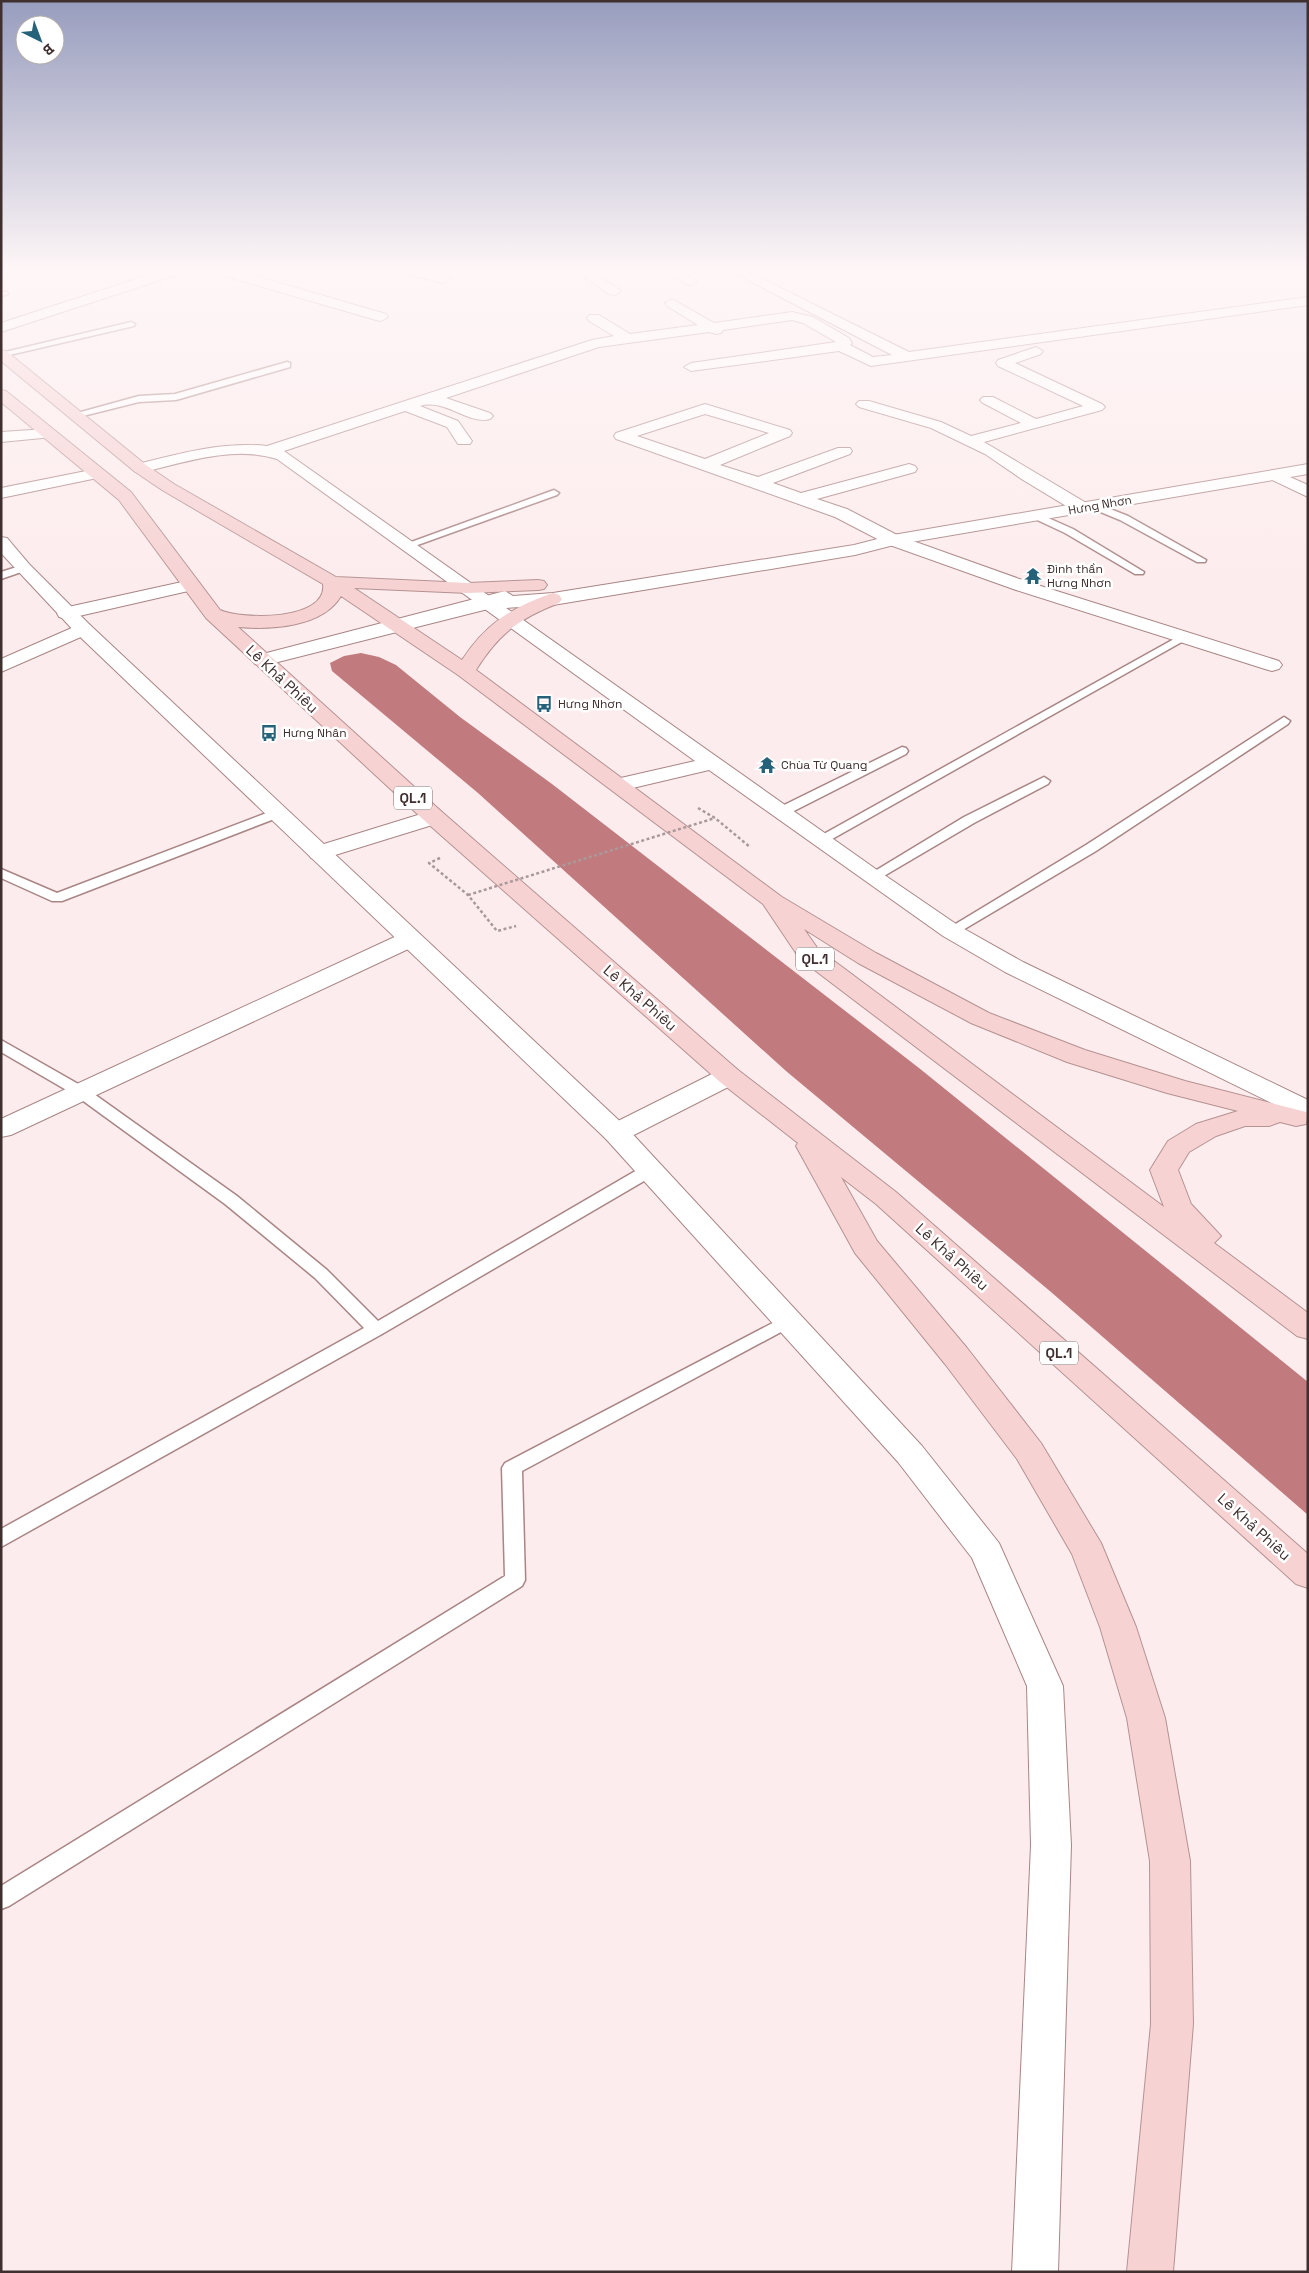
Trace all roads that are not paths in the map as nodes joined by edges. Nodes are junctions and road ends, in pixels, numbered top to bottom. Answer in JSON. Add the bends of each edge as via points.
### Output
{"nodes":[{"id":1,"x":26,"y":374,"type":"edge"},
{"id":2,"x":255,"y":374,"type":"edge"},
{"id":3,"x":502,"y":374,"type":"edge"},
{"id":4,"x":1027,"y":374,"type":"edge"},
{"id":5,"x":1,"y":394,"type":"edge"},
{"id":6,"x":429,"y":397,"type":"junction"},
{"id":7,"x":988,"y":400,"type":"dead end"},
{"id":8,"x":864,"y":404,"type":"dead end"},
{"id":9,"x":404,"y":405,"type":"junction"},
{"id":10,"x":75,"y":415,"type":"junction"},
{"id":11,"x":486,"y":416,"type":"dead end"},
{"id":12,"x":1035,"y":424,"type":"junction"},
{"id":13,"x":47,"y":434,"type":"junction"},
{"id":14,"x":1,"y":437,"type":"edge"},
{"id":15,"x":464,"y":441,"type":"dead end"},
{"id":16,"x":970,"y":441,"type":"junction"},
{"id":17,"x":268,"y":451,"type":"junction"},
{"id":18,"x":844,"y":451,"type":"dead end"},
{"id":19,"x":704,"y":465,"type":"junction"},
{"id":20,"x":140,"y":468,"type":"junction"},
{"id":21,"x":909,"y":469,"type":"dead end"},
{"id":22,"x":1308,"y":469,"type":"edge"},
{"id":23,"x":96,"y":474,"type":"junction"},
{"id":24,"x":1274,"y":475,"type":"junction"},
{"id":25,"x":758,"y":483,"type":"junction"},
{"id":26,"x":1308,"y":492,"type":"edge"},
{"id":27,"x":1,"y":493,"type":"edge"},
{"id":28,"x":554,"y":493,"type":"dead end"},
{"id":29,"x":801,"y":498,"type":"junction"},
{"id":30,"x":1088,"y":507,"type":"junction"},
{"id":31,"x":1037,"y":516,"type":"junction"},
{"id":32,"x":893,"y":540,"type":"junction"},
{"id":33,"x":1,"y":542,"type":"edge"},
{"id":34,"x":408,"y":545,"type":"junction"},
{"id":35,"x":1201,"y":560,"type":"dead end"},
{"id":36,"x":12,"y":572,"type":"edge"},
{"id":37,"x":1139,"y":572,"type":"dead end"},
{"id":38,"x":332,"y":582,"type":"junction"},
{"id":39,"x":191,"y":585,"type":"junction"},
{"id":40,"x":538,"y":585,"type":"junction"},
{"id":41,"x":468,"y":588,"type":"junction"},
{"id":42,"x":553,"y":599,"type":"junction"},
{"id":43,"x":488,"y":603,"type":"junction"},
{"id":44,"x":213,"y":614,"type":"junction"},
{"id":45,"x":510,"y":619,"type":"junction"},
{"id":46,"x":75,"y":621,"type":"junction"},
{"id":47,"x":397,"y":625,"type":"junction"},
{"id":48,"x":1183,"y":637,"type":"junction"},
{"id":49,"x":262,"y":660,"type":"junction"},
{"id":50,"x":1272,"y":665,"type":"dead end"},
{"id":51,"x":1,"y":666,"type":"edge"},
{"id":52,"x":465,"y":671,"type":"junction"},
{"id":53,"x":1284,"y":721,"type":"dead end"},
{"id":54,"x":902,"y":751,"type":"dead end"},
{"id":55,"x":712,"y":763,"type":"junction"},
{"id":56,"x":1044,"y":781,"type":"dead end"},
{"id":57,"x":620,"y":786,"type":"junction"},
{"id":58,"x":781,"y":812,"type":"junction"},
{"id":59,"x":277,"y":813,"type":"junction"},
{"id":60,"x":434,"y":817,"type":"junction"},
{"id":61,"x":820,"y":840,"type":"junction"},
{"id":62,"x":320,"y":853,"type":"junction"},
{"id":63,"x":1,"y":873,"type":"edge"},
{"id":64,"x":872,"y":877,"type":"junction"},
{"id":65,"x":772,"y":899,"type":"junction"},
{"id":66,"x":951,"y":931,"type":"junction"},
{"id":67,"x":410,"y":939,"type":"junction"},
{"id":68,"x":1,"y":1046,"type":"edge"},
{"id":69,"x":728,"y":1076,"type":"junction"},
{"id":70,"x":81,"y":1092,"type":"junction"},
{"id":71,"x":1304,"y":1116,"type":"edge"},
{"id":72,"x":1,"y":1129,"type":"edge"},
{"id":73,"x":616,"y":1133,"type":"junction"},
{"id":74,"x":806,"y":1138,"type":"junction"},
{"id":75,"x":650,"y":1170,"type":"junction"},
{"id":76,"x":1282,"y":1310,"type":"junction"},
{"id":77,"x":788,"y":1321,"type":"junction"},
{"id":78,"x":1308,"y":1329,"type":"edge"},
{"id":79,"x":376,"y":1330,"type":"junction"},
{"id":80,"x":1,"y":1539,"type":"edge"},
{"id":81,"x":1308,"y":1575,"type":"edge"},
{"id":82,"x":1,"y":1900,"type":"edge"},
{"id":83,"x":1036,"y":2272,"type":"edge"},
{"id":84,"x":1150,"y":2272,"type":"edge"}],
"edges":[{"from":1,"to":10,"type":"highway","number":"QL.1"},
{"from":2,"to":10,"type":"lane","via":[[176,396],[139,399]]},
{"from":3,"to":6,"type":"street"},
{"from":4,"to":12,"type":"street","via":[[1097,407]]},
{"from":5,"to":13,"type":"highway","name":"Lê Khả Phiêu","number":"QL.1"},
{"from":6,"to":9,"type":"street"},
{"from":6,"to":11,"type":"street"},
{"from":7,"to":12,"type":"street"},
{"from":8,"to":16,"type":"street","via":[[936,425]]},
{"from":9,"to":15,"type":"street","via":[[453,424]]},
{"from":9,"to":17,"type":"street"},
{"from":10,"to":20,"type":"highway","number":"QL.1"},
{"from":12,"to":16,"type":"street"},
{"from":13,"to":14,"type":"street"},
{"from":13,"to":23,"type":"highway","name":"Lê Khả Phiêu","number":"QL.1"},
{"from":16,"to":30,"type":"street","via":[[1028,477]]},
{"from":17,"to":20,"type":"street","via":[[224,452]]},
{"from":17,"to":34,"type":"street","via":[[283,456]]},
{"from":18,"to":25,"type":"street"},
{"from":19,"to":19,"type":"street","via":[[784,433],[705,409],[622,436]]},
{"from":19,"to":25,"type":"street"},
{"from":20,"to":38,"type":"highway","number":"QL.1","via":[[168,488]]},
{"from":21,"to":29,"type":"street"},
{"from":22,"to":24,"type":"street","name":"Hưng Nhơn"},
{"from":23,"to":27,"type":"street"},
{"from":23,"to":39,"type":"highway","name":"Lê Khả Phiêu","number":"QL.1","via":[[125,496]]},
{"from":24,"to":26,"type":"street"},
{"from":24,"to":30,"type":"street","name":"Hưng Nhơn"},
{"from":25,"to":29,"type":"street"},
{"from":28,"to":34,"type":"lane"},
{"from":29,"to":32,"type":"street","via":[[841,512]]},
{"from":30,"to":31,"type":"street","name":"Hưng Nhơn"},
{"from":30,"to":35,"type":"lane","via":[[1124,518]]},
{"from":31,"to":32,"type":"street","name":"Hưng Nhơn"},
{"from":31,"to":37,"type":"lane"},
{"from":32,"to":40,"type":"street","name":"Hưng Nhơn","via":[[773,547]]},
{"from":32,"to":42,"type":"street","name":"Hưng Nhơn","via":[[854,550]]},
{"from":32,"to":48,"type":"street","via":[[1022,586]]},
{"from":33,"to":36,"type":"street"},
{"from":34,"to":41,"type":"street"},
{"from":36,"to":46,"type":"street"},
{"from":38,"to":41,"type":"highway"},
{"from":38,"to":44,"type":"highway","via":[[334,594],[329,601],[303,615],[276,621],[246,622]]},
{"from":38,"to":47,"type":"highway","number":"QL.1"},
{"from":39,"to":44,"type":"highway","name":"Lê Khả Phiêu","number":"QL.1"},
{"from":39,"to":46,"type":"street"},
{"from":40,"to":41,"type":"highway"},
{"from":40,"to":43,"type":"street","name":"Hưng Nhơn"},
{"from":41,"to":43,"type":"street"},
{"from":42,"to":43,"type":"street","name":"Hưng Nhơn"},
{"from":42,"to":45,"type":"highway"},
{"from":43,"to":45,"type":"street"},
{"from":43,"to":47,"type":"street","name":"Hưng Nhơn"},
{"from":44,"to":49,"type":"highway","name":"Lê Khả Phiêu","number":"QL.1"},
{"from":45,"to":52,"type":"highway","via":[[482,643]]},
{"from":45,"to":55,"type":"street"},
{"from":46,"to":51,"type":"street"},
{"from":46,"to":59,"type":"street"},
{"from":47,"to":49,"type":"street","name":"Hưng Nhơn"},
{"from":47,"to":52,"type":"highway","number":"QL.1"},
{"from":48,"to":50,"type":"street"},
{"from":48,"to":61,"type":"lane"},
{"from":49,"to":60,"type":"highway","name":"Lê Khả Phiêu","number":"QL.1"},
{"from":52,"to":57,"type":"highway","number":"QL.1"},
{"from":53,"to":66,"type":"lane","via":[[1091,848]]},
{"from":54,"to":58,"type":"lane"},
{"from":55,"to":57,"type":"street"},
{"from":55,"to":58,"type":"street"},
{"from":56,"to":64,"type":"lane"},
{"from":57,"to":65,"type":"highway","number":"QL.1"},
{"from":58,"to":61,"type":"street"},
{"from":59,"to":62,"type":"street"},
{"from":59,"to":63,"type":"lane","via":[[57,898]]},
{"from":60,"to":62,"type":"street"},
{"from":60,"to":69,"type":"highway","name":"Lê Khả Phiêu","number":"QL.1"},
{"from":61,"to":64,"type":"street"},
{"from":62,"to":67,"type":"street"},
{"from":64,"to":66,"type":"street"},
{"from":65,"to":71,"type":"highway","via":[[867,958],[980,1018],[1076,1056],[1176,1086]]},
{"from":65,"to":76,"type":"highway","number":"QL.1","via":[[808,954]]},
{"from":66,"to":71,"type":"street"},
{"from":67,"to":70,"type":"street"},
{"from":67,"to":73,"type":"street"},
{"from":68,"to":70,"type":"lane"},
{"from":69,"to":73,"type":"street"},
{"from":69,"to":74,"type":"highway","name":"Lê Khả Phiêu","number":"QL.1"},
{"from":70,"to":72,"type":"street"},
{"from":70,"to":79,"type":"lane","via":[[291,1247]]},
{"from":71,"to":76,"type":"highway","via":[[1243,1118],[1206,1130],[1178,1147],[1164,1170],[1171,1196],[1186,1219]]},
{"from":73,"to":75,"type":"street"},
{"from":74,"to":81,"type":"highway","name":"Lê Khả Phiêu","number":"QL.1","via":[[886,1198]]},
{"from":74,"to":84,"type":"highway","via":[[865,1246],[956,1356],[1029,1452],[1088,1552],[1118,1627],[1143,1708],[1170,1861],[1172,1966],[1172,2024]]},
{"from":75,"to":77,"type":"street"},
{"from":75,"to":79,"type":"lane"},
{"from":76,"to":78,"type":"highway","number":"QL.1"},
{"from":77,"to":82,"type":"lane","via":[[512,1468],[515,1580]]},
{"from":77,"to":83,"type":"street","via":[[910,1454],[987,1552],[1045,1686],[1051,1845]]},
{"from":79,"to":80,"type":"lane"}]}
